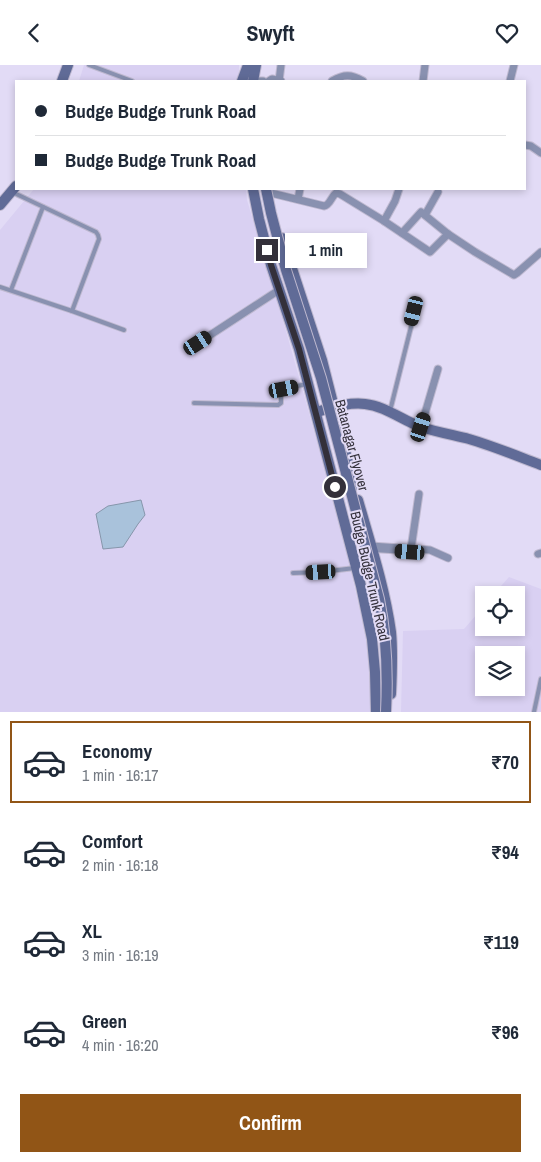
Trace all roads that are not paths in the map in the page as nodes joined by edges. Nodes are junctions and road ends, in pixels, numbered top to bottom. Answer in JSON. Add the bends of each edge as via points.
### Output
{"nodes":[{"id":1,"x":68,"y":65,"type":"edge"},
{"id":2,"x":89,"y":65,"type":"edge"},
{"id":3,"x":252,"y":65,"type":"edge"},
{"id":4,"x":281,"y":65,"type":"edge"},
{"id":5,"x":425,"y":65,"type":"edge"},
{"id":6,"x":514,"y":65,"type":"edge"},
{"id":7,"x":62,"y":80,"type":"edge"},
{"id":8,"x":129,"y":80,"type":"edge"},
{"id":9,"x":243,"y":80,"type":"edge"},
{"id":10,"x":252,"y":80,"type":"edge"},
{"id":11,"x":259,"y":80,"type":"edge"},
{"id":12,"x":280,"y":80,"type":"edge"},
{"id":13,"x":334,"y":80,"type":"edge"},
{"id":14,"x":362,"y":80,"type":"edge"},
{"id":15,"x":423,"y":80,"type":"edge"},
{"id":16,"x":510,"y":80,"type":"edge"},
{"id":17,"x":526,"y":145,"type":"edge"},
{"id":18,"x":541,"y":153,"type":"edge"},
{"id":19,"x":14,"y":189,"type":"edge"},
{"id":20,"x":16,"y":190,"type":"edge"},
{"id":21,"x":253,"y":190,"type":"edge"},
{"id":22,"x":269,"y":190,"type":"edge"},
{"id":23,"x":300,"y":190,"type":"edge"},
{"id":24,"x":399,"y":190,"type":"edge"},
{"id":25,"x":438,"y":192,"type":"dead end"},
{"id":26,"x":298,"y":199,"type":"junction"},
{"id":27,"x":0,"y":205,"type":"edge"},
{"id":28,"x":42,"y":207,"type":"junction"},
{"id":29,"x":425,"y":215,"type":"junction"},
{"id":30,"x":384,"y":221,"type":"junction"},
{"id":31,"x":402,"y":233,"type":"junction"},
{"id":32,"x":448,"y":234,"type":"junction"},
{"id":33,"x":541,"y":252,"type":"edge"},
{"id":34,"x":0,"y":287,"type":"edge"},
{"id":35,"x":11,"y":290,"type":"junction"},
{"id":36,"x":279,"y":290,"type":"junction"},
{"id":37,"x":72,"y":311,"type":"junction"},
{"id":38,"x":414,"y":311,"type":"dead end"},
{"id":39,"x":124,"y":330,"type":"dead end"},
{"id":40,"x":198,"y":343,"type":"dead end"},
{"id":41,"x":438,"y":369,"type":"dead end"},
{"id":42,"x":308,"y":383,"type":"junction"},
{"id":43,"x":194,"y":403,"type":"dead end"},
{"id":44,"x":335,"y":407,"type":"junction"},
{"id":45,"x":390,"y":411,"type":"junction"},
{"id":46,"x":316,"y":412,"type":"junction"},
{"id":47,"x":421,"y":427,"type":"junction"},
{"id":48,"x":541,"y":465,"type":"edge"},
{"id":49,"x":419,"y":494,"type":"dead end"},
{"id":50,"x":371,"y":548,"type":"junction"},
{"id":51,"x":412,"y":549,"type":"junction"},
{"id":52,"x":424,"y":553,"type":"dead end"},
{"id":53,"x":448,"y":558,"type":"dead end"},
{"id":54,"x":356,"y":568,"type":"junction"},
{"id":55,"x":293,"y":573,"type":"dead end"},
{"id":56,"x":541,"y":679,"type":"edge"},
{"id":57,"x":376,"y":712,"type":"edge"},
{"id":58,"x":386,"y":712,"type":"edge"},
{"id":59,"x":390,"y":712,"type":"edge"},
{"id":60,"x":534,"y":712,"type":"edge"}],
"edges":[{"from":1,"to":7,"type":"street"},
{"from":2,"to":8,"type":"lane"},
{"from":3,"to":9,"type":"street"},
{"from":3,"to":10,"type":"street"},
{"from":3,"to":11,"type":"street"},
{"from":4,"to":12,"type":"street"},
{"from":5,"to":15,"type":"street"},
{"from":6,"to":16,"type":"street"},
{"from":13,"to":14,"type":"street","via":[[346,75]]},
{"from":17,"to":18,"type":"street"},
{"from":19,"to":27,"type":"street"},
{"from":20,"to":28,"type":"lane"},
{"from":21,"to":36,"type":"street","name":"Budge Budge Trunk Road"},
{"from":22,"to":26,"type":"street"},
{"from":22,"to":44,"type":"street","name":"Budge Budge Trunk Road"},
{"from":22,"to":58,"type":"street","name":"Batanagar Flyover","bridge":true,"via":[[271,213],[286,270],[320,378],[378,599],[386,649]]},
{"from":23,"to":26,"type":"street"},
{"from":24,"to":30,"type":"street"},
{"from":25,"to":29,"type":"street"},
{"from":26,"to":30,"type":"street","via":[[324,206],[338,193]]},
{"from":28,"to":35,"type":"lane"},
{"from":28,"to":37,"type":"lane","via":[[98,235],[98,243]]},
{"from":29,"to":31,"type":"street","via":[[421,212]]},
{"from":29,"to":32,"type":"street"},
{"from":30,"to":31,"type":"street"},
{"from":31,"to":32,"type":"street","via":[[430,252]]},
{"from":32,"to":33,"type":"street","via":[[514,275]]},
{"from":34,"to":35,"type":"lane"},
{"from":35,"to":37,"type":"lane"},
{"from":36,"to":40,"type":"street"},
{"from":36,"to":42,"type":"street","name":"Budge Budge Trunk Road"},
{"from":37,"to":39,"type":"lane"},
{"from":38,"to":45,"type":"lane"},
{"from":41,"to":47,"type":"street"},
{"from":42,"to":43,"type":"lane","via":[[282,389],[278,405]]},
{"from":42,"to":46,"type":"street","name":"Budge Budge Trunk Road"},
{"from":44,"to":45,"type":"street","via":[[362,403]]},
{"from":44,"to":46,"type":"street"},
{"from":44,"to":50,"type":"street","name":"Budge Budge Trunk Road"},
{"from":45,"to":47,"type":"street"},
{"from":46,"to":54,"type":"street","name":"Budge Budge Trunk Road"},
{"from":47,"to":48,"type":"street"},
{"from":49,"to":51,"type":"street"},
{"from":50,"to":51,"type":"street"},
{"from":50,"to":52,"type":"lane"},
{"from":50,"to":59,"type":"street","name":"Budge Budge Trunk Road","via":[[391,633]]},
{"from":51,"to":53,"type":"street","via":[[430,550]]},
{"from":54,"to":55,"type":"lane"},
{"from":54,"to":57,"type":"street","name":"Budge Budge Trunk Road","via":[[372,639]]},
{"from":56,"to":60,"type":"lane"}]}
